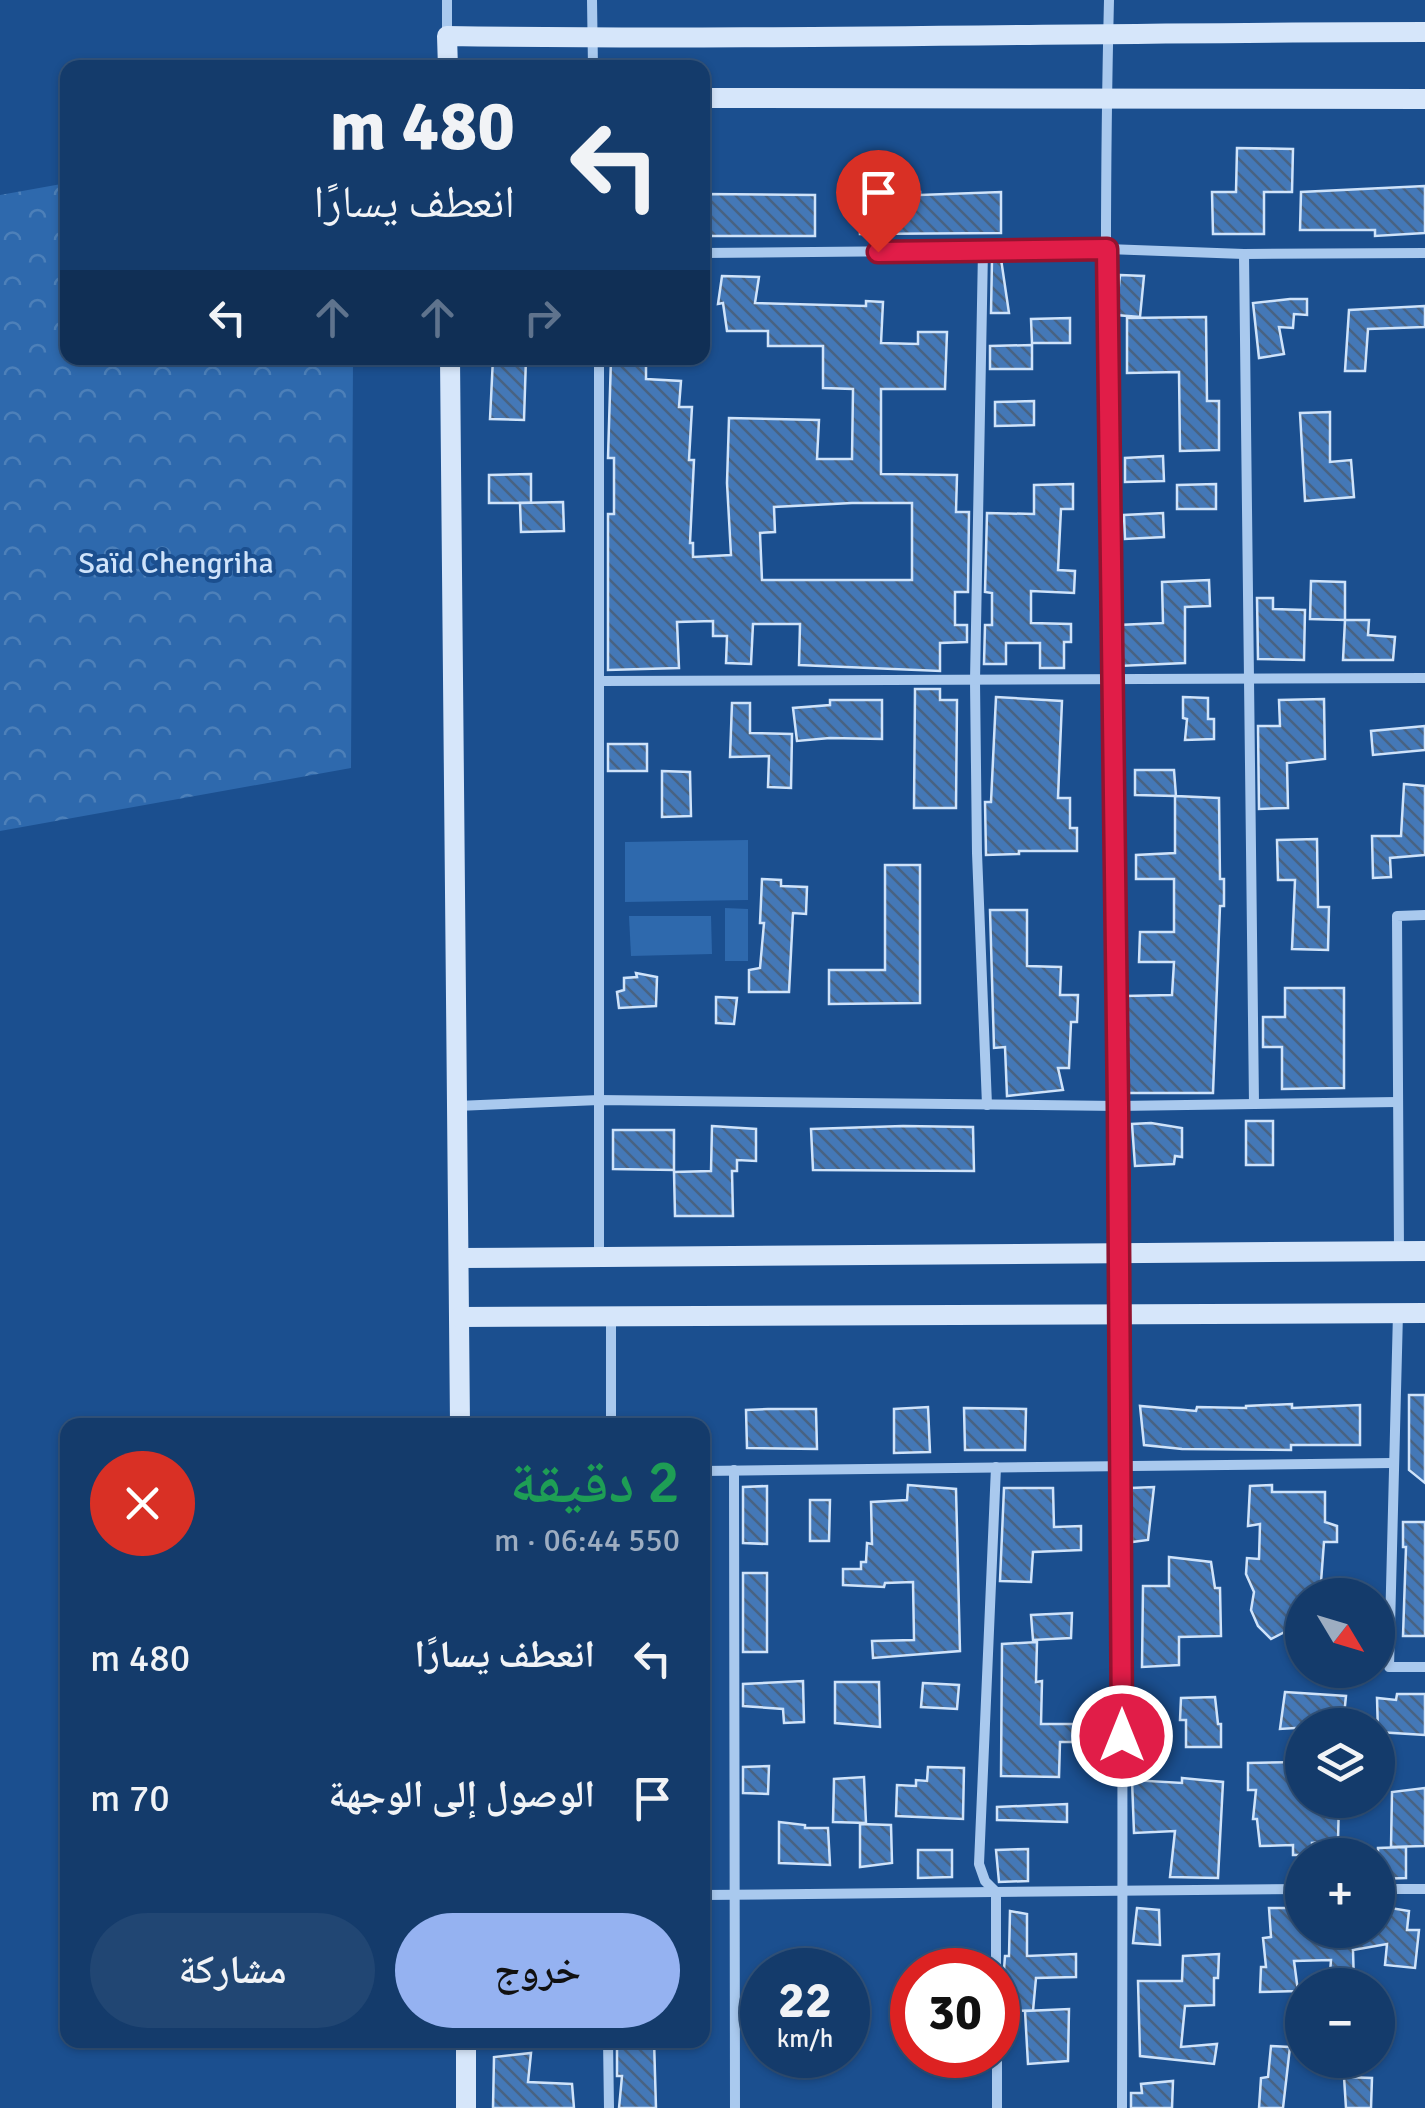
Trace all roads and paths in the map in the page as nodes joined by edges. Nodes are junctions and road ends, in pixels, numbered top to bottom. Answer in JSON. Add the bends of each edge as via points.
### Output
{"nodes":[{"id":1,"x":447,"y":0,"type":"edge"},
{"id":2,"x":592,"y":0,"type":"edge"},
{"id":3,"x":1109,"y":0,"type":"edge"},
{"id":4,"x":1108,"y":32,"type":"junction"},
{"id":5,"x":1425,"y":32,"type":"edge"},
{"id":6,"x":447,"y":36,"type":"junction"},
{"id":7,"x":592,"y":38,"type":"junction"},
{"id":8,"x":448,"y":60,"type":"edge"},
{"id":9,"x":593,"y":60,"type":"edge"},
{"id":10,"x":710,"y":98,"type":"edge"},
{"id":11,"x":1106,"y":98,"type":"junction"},
{"id":12,"x":1425,"y":99,"type":"edge"},
{"id":13,"x":1107,"y":249,"type":"junction"},
{"id":14,"x":984,"y":250,"type":"junction"},
{"id":15,"x":710,"y":253,"type":"edge"},
{"id":16,"x":1425,"y":253,"type":"edge"},
{"id":17,"x":1244,"y":254,"type":"junction"},
{"id":18,"x":450,"y":365,"type":"edge"},
{"id":19,"x":599,"y":365,"type":"edge"},
{"id":20,"x":1249,"y":678,"type":"junction"},
{"id":21,"x":1425,"y":678,"type":"edge"},
{"id":22,"x":1110,"y":679,"type":"junction"},
{"id":23,"x":599,"y":681,"type":"junction"},
{"id":24,"x":975,"y":681,"type":"junction"},
{"id":25,"x":1425,"y":916,"type":"edge"},
{"id":26,"x":598,"y":1100,"type":"junction"},
{"id":27,"x":1398,"y":1102,"type":"junction"},
{"id":28,"x":987,"y":1104,"type":"junction"},
{"id":29,"x":1254,"y":1104,"type":"junction"},
{"id":30,"x":457,"y":1106,"type":"junction"},
{"id":31,"x":1118,"y":1106,"type":"junction"},
{"id":32,"x":1400,"y":1251,"type":"junction"},
{"id":33,"x":1425,"y":1251,"type":"edge"},
{"id":34,"x":1119,"y":1253,"type":"junction"},
{"id":35,"x":599,"y":1257,"type":"junction"},
{"id":36,"x":459,"y":1258,"type":"junction"},
{"id":37,"x":1398,"y":1313,"type":"junction"},
{"id":38,"x":1425,"y":1313,"type":"edge"},
{"id":39,"x":1120,"y":1314,"type":"junction"},
{"id":40,"x":611,"y":1316,"type":"junction"},
{"id":41,"x":459,"y":1317,"type":"junction"},
{"id":42,"x":460,"y":1418,"type":"edge"},
{"id":43,"x":611,"y":1418,"type":"edge"},
{"id":44,"x":1122,"y":1464,"type":"junction"},
{"id":45,"x":1392,"y":1464,"type":"junction"},
{"id":46,"x":996,"y":1466,"type":"junction"},
{"id":47,"x":734,"y":1470,"type":"junction"},
{"id":48,"x":710,"y":1471,"type":"edge"},
{"id":49,"x":1425,"y":1667,"type":"edge"},
{"id":50,"x":1425,"y":1888,"type":"edge"},
{"id":51,"x":1395,"y":1889,"type":"edge"},
{"id":52,"x":1285,"y":1890,"type":"edge"},
{"id":53,"x":1122,"y":1891,"type":"junction"},
{"id":54,"x":996,"y":1892,"type":"junction"},
{"id":55,"x":710,"y":1895,"type":"edge"},
{"id":56,"x":735,"y":1895,"type":"junction"},
{"id":57,"x":996,"y":1948,"type":"edge"},
{"id":58,"x":466,"y":2048,"type":"edge"},
{"id":59,"x":608,"y":2048,"type":"edge"},
{"id":60,"x":996,"y":2078,"type":"edge"},
{"id":61,"x":466,"y":2108,"type":"edge"},
{"id":62,"x":610,"y":2108,"type":"edge"},
{"id":63,"x":735,"y":2108,"type":"edge"},
{"id":64,"x":997,"y":2108,"type":"edge"},
{"id":65,"x":1122,"y":2108,"type":"edge"}],
"edges":[{"from":1,"to":6,"type":"street"},
{"from":2,"to":7,"type":"street"},
{"from":3,"to":4,"type":"street"},
{"from":4,"to":5,"type":"street"},
{"from":4,"to":7,"type":"street"},
{"from":4,"to":11,"type":"street"},
{"from":6,"to":7,"type":"street"},
{"from":6,"to":8,"type":"street"},
{"from":7,"to":9,"type":"street"},
{"from":10,"to":11,"type":"street"},
{"from":11,"to":12,"type":"street"},
{"from":11,"to":13,"type":"street"},
{"from":13,"to":14,"type":"street"},
{"from":13,"to":17,"type":"street"},
{"from":13,"to":22,"type":"street"},
{"from":14,"to":15,"type":"street"},
{"from":14,"to":24,"type":"street"},
{"from":16,"to":17,"type":"street"},
{"from":17,"to":20,"type":"street"},
{"from":18,"to":30,"type":"street"},
{"from":19,"to":23,"type":"street"},
{"from":20,"to":21,"type":"street"},
{"from":20,"to":22,"type":"street"},
{"from":20,"to":29,"type":"street"},
{"from":22,"to":24,"type":"street"},
{"from":22,"to":31,"type":"street"},
{"from":23,"to":24,"type":"street"},
{"from":23,"to":26,"type":"street"},
{"from":24,"to":28,"type":"street"},
{"from":25,"to":27,"type":"street","via":[[1397,916]]},
{"from":26,"to":28,"type":"street"},
{"from":26,"to":30,"type":"street"},
{"from":26,"to":35,"type":"street"},
{"from":27,"to":29,"type":"street"},
{"from":27,"to":32,"type":"street"},
{"from":28,"to":31,"type":"street"},
{"from":29,"to":31,"type":"street"},
{"from":30,"to":36,"type":"street"},
{"from":31,"to":34,"type":"street"},
{"from":32,"to":33,"type":"street"},
{"from":32,"to":34,"type":"street"},
{"from":34,"to":35,"type":"street"},
{"from":34,"to":39,"type":"street"},
{"from":35,"to":36,"type":"street"},
{"from":36,"to":41,"type":"street"},
{"from":37,"to":38,"type":"street"},
{"from":37,"to":39,"type":"street"},
{"from":37,"to":45,"type":"street"},
{"from":39,"to":40,"type":"street"},
{"from":39,"to":44,"type":"street"},
{"from":40,"to":41,"type":"street"},
{"from":40,"to":43,"type":"street"},
{"from":41,"to":42,"type":"street"},
{"from":44,"to":45,"type":"street"},
{"from":44,"to":46,"type":"street"},
{"from":44,"to":53,"type":"street"},
{"from":45,"to":49,"type":"street","via":[[1389,1668]]},
{"from":46,"to":47,"type":"street"},
{"from":46,"to":54,"type":"street","via":[[979,1864]]},
{"from":47,"to":48,"type":"street"},
{"from":47,"to":56,"type":"street"},
{"from":50,"to":51,"type":"street"},
{"from":52,"to":53,"type":"street"},
{"from":53,"to":54,"type":"street"},
{"from":53,"to":65,"type":"street"},
{"from":54,"to":56,"type":"street"},
{"from":54,"to":57,"type":"street"},
{"from":55,"to":56,"type":"street"},
{"from":56,"to":63,"type":"street"},
{"from":58,"to":61,"type":"street"},
{"from":59,"to":62,"type":"street"},
{"from":60,"to":64,"type":"street"}]}
